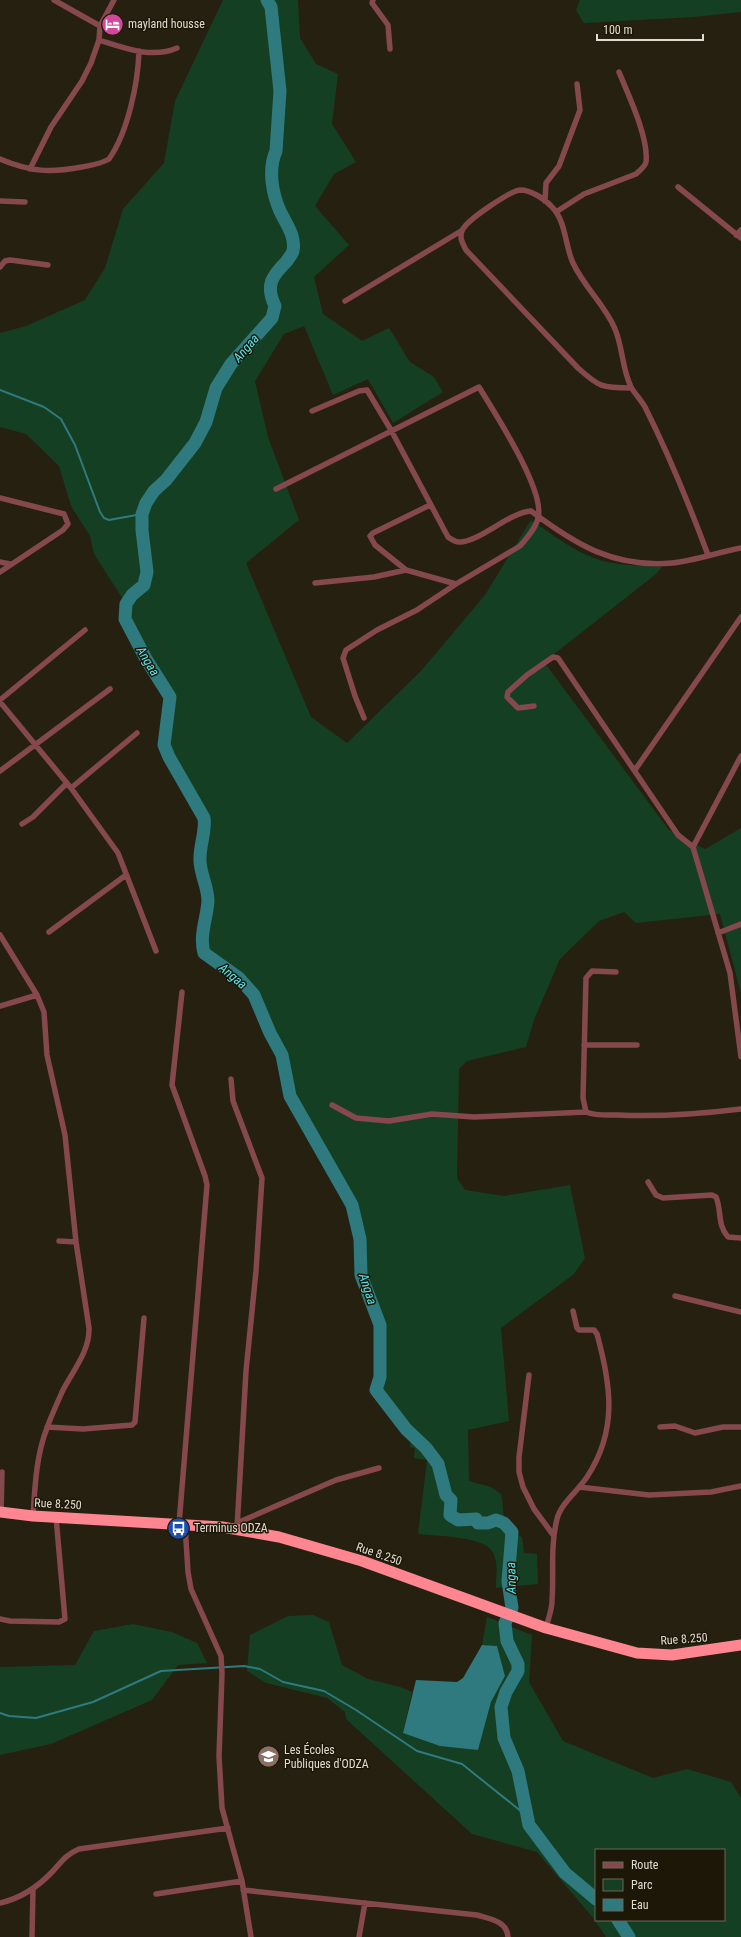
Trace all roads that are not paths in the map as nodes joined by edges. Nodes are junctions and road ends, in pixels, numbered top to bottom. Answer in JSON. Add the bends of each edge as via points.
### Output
{"nodes":[{"id":1,"x":54,"y":0,"type":"edge"},
{"id":2,"x":114,"y":0,"type":"edge"},
{"id":3,"x":373,"y":0,"type":"edge"},
{"id":4,"x":100,"y":26,"type":"junction"},
{"id":5,"x":99,"y":40,"type":"junction"},
{"id":6,"x":177,"y":48,"type":"dead end"},
{"id":7,"x":390,"y":49,"type":"dead end"},
{"id":8,"x":139,"y":51,"type":"junction"},
{"id":9,"x":619,"y":72,"type":"dead end"},
{"id":10,"x":577,"y":84,"type":"dead end"},
{"id":11,"x":0,"y":159,"type":"edge"},
{"id":12,"x":30,"y":169,"type":"junction"},
{"id":13,"x":678,"y":187,"type":"dead end"},
{"id":14,"x":545,"y":200,"type":"junction"},
{"id":15,"x":0,"y":201,"type":"edge"},
{"id":16,"x":25,"y":202,"type":"dead end"},
{"id":17,"x":556,"y":212,"type":"junction"},
{"id":18,"x":741,"y":230,"type":"edge"},
{"id":19,"x":461,"y":231,"type":"junction"},
{"id":20,"x":739,"y":236,"type":"edge"},
{"id":21,"x":48,"y":265,"type":"dead end"},
{"id":22,"x":0,"y":266,"type":"edge"},
{"id":23,"x":345,"y":301,"type":"dead end"},
{"id":24,"x":631,"y":388,"type":"junction"},
{"id":25,"x":312,"y":411,"type":"dead end"},
{"id":26,"x":391,"y":430,"type":"junction"},
{"id":27,"x":276,"y":489,"type":"dead end"},
{"id":28,"x":0,"y":498,"type":"edge"},
{"id":29,"x":430,"y":504,"type":"junction"},
{"id":30,"x":539,"y":517,"type":"junction"},
{"id":31,"x":741,"y":548,"type":"edge"},
{"id":32,"x":708,"y":554,"type":"junction"},
{"id":33,"x":0,"y":562,"type":"edge"},
{"id":34,"x":10,"y":564,"type":"junction"},
{"id":35,"x":406,"y":570,"type":"junction"},
{"id":36,"x":0,"y":572,"type":"edge"},
{"id":37,"x":315,"y":583,"type":"dead end"},
{"id":38,"x":456,"y":584,"type":"junction"},
{"id":39,"x":741,"y":617,"type":"edge"},
{"id":40,"x":734,"y":625,"type":"junction"},
{"id":41,"x":741,"y":629,"type":"edge"},
{"id":42,"x":85,"y":630,"type":"dead end"},
{"id":43,"x":110,"y":689,"type":"dead end"},
{"id":44,"x":0,"y":701,"type":"edge"},
{"id":45,"x":534,"y":706,"type":"dead end"},
{"id":46,"x":364,"y":718,"type":"dead end"},
{"id":47,"x":137,"y":733,"type":"dead end"},
{"id":48,"x":35,"y":745,"type":"junction"},
{"id":49,"x":741,"y":756,"type":"edge"},
{"id":50,"x":635,"y":770,"type":"junction"},
{"id":51,"x":0,"y":771,"type":"edge"},
{"id":52,"x":69,"y":786,"type":"junction"},
{"id":53,"x":22,"y":824,"type":"dead end"},
{"id":54,"x":693,"y":847,"type":"junction"},
{"id":55,"x":126,"y":875,"type":"junction"},
{"id":56,"x":741,"y":924,"type":"edge"},
{"id":57,"x":49,"y":932,"type":"dead end"},
{"id":58,"x":718,"y":933,"type":"junction"},
{"id":59,"x":0,"y":935,"type":"edge"},
{"id":60,"x":156,"y":952,"type":"dead end"},
{"id":61,"x":616,"y":972,"type":"dead end"},
{"id":62,"x":182,"y":992,"type":"dead end"},
{"id":63,"x":37,"y":995,"type":"junction"},
{"id":64,"x":0,"y":1006,"type":"edge"},
{"id":65,"x":584,"y":1045,"type":"junction"},
{"id":66,"x":637,"y":1045,"type":"dead end"},
{"id":67,"x":741,"y":1057,"type":"edge"},
{"id":68,"x":231,"y":1079,"type":"dead end"},
{"id":69,"x":332,"y":1105,"type":"dead end"},
{"id":70,"x":741,"y":1109,"type":"edge"},
{"id":71,"x":586,"y":1112,"type":"junction"},
{"id":72,"x":648,"y":1182,"type":"dead end"},
{"id":73,"x":741,"y":1238,"type":"edge"},
{"id":74,"x":59,"y":1241,"type":"dead end"},
{"id":75,"x":76,"y":1242,"type":"junction"},
{"id":76,"x":675,"y":1296,"type":"dead end"},
{"id":77,"x":573,"y":1311,"type":"dead end"},
{"id":78,"x":741,"y":1312,"type":"edge"},
{"id":79,"x":144,"y":1318,"type":"dead end"},
{"id":80,"x":529,"y":1375,"type":"dead end"},
{"id":81,"x":47,"y":1427,"type":"junction"},
{"id":82,"x":741,"y":1427,"type":"edge"},
{"id":83,"x":660,"y":1428,"type":"dead end"},
{"id":84,"x":379,"y":1468,"type":"dead end"},
{"id":85,"x":2,"y":1472,"type":"dead end"},
{"id":86,"x":741,"y":1486,"type":"edge"},
{"id":87,"x":579,"y":1487,"type":"junction"},
{"id":88,"x":0,"y":1512,"type":"edge"},
{"id":89,"x":33,"y":1516,"type":"junction"},
{"id":90,"x":56,"y":1517,"type":"junction"},
{"id":91,"x":182,"y":1524,"type":"junction"},
{"id":92,"x":237,"y":1526,"type":"junction"},
{"id":93,"x":554,"y":1536,"type":"junction"},
{"id":94,"x":0,"y":1619,"type":"edge"},
{"id":95,"x":546,"y":1628,"type":"junction"},
{"id":96,"x":741,"y":1645,"type":"edge"},
{"id":97,"x":228,"y":1828,"type":"junction"},
{"id":98,"x":242,"y":1881,"type":"junction"},
{"id":99,"x":33,"y":1889,"type":"junction"},
{"id":100,"x":243,"y":1890,"type":"junction"},
{"id":101,"x":156,"y":1894,"type":"dead end"},
{"id":102,"x":0,"y":1903,"type":"edge"},
{"id":103,"x":365,"y":1903,"type":"junction"},
{"id":104,"x":32,"y":1937,"type":"edge"},
{"id":105,"x":251,"y":1937,"type":"edge"},
{"id":106,"x":359,"y":1937,"type":"edge"},
{"id":107,"x":508,"y":1937,"type":"edge"}],
"edges":[{"from":1,"to":4,"type":"street"},
{"from":2,"to":4,"type":"street"},
{"from":3,"to":7,"type":"street","via":[[372,3],[388,25]]},
{"from":4,"to":5,"type":"street"},
{"from":5,"to":8,"type":"street"},
{"from":5,"to":12,"type":"street","via":[[82,81],[51,127]]},
{"from":6,"to":8,"type":"street","via":[[160,54]]},
{"from":8,"to":12,"type":"street","via":[[138,73],[129,115],[109,159],[102,163],[57,172]]},
{"from":9,"to":17,"type":"street","via":[[638,119],[646,162],[636,174],[584,194]]},
{"from":10,"to":14,"type":"street","via":[[580,110],[559,166],[546,183]]},
{"from":11,"to":12,"type":"street"},
{"from":13,"to":20,"type":"street"},
{"from":14,"to":17,"type":"street"},
{"from":14,"to":19,"type":"street","via":[[528,191],[514,192],[466,223]]},
{"from":15,"to":16,"type":"street"},
{"from":17,"to":24,"type":"street","via":[[574,265],[616,330],[624,370]]},
{"from":18,"to":20,"type":"street"},
{"from":19,"to":23,"type":"street"},
{"from":19,"to":24,"type":"street","via":[[461,239],[466,250],[594,382],[602,387]]},
{"from":21,"to":22,"type":"street","via":[[10,260]]},
{"from":24,"to":32,"type":"street","via":[[644,405],[670,458]]},
{"from":25,"to":26,"type":"street","via":[[365,389],[370,393]]},
{"from":26,"to":27,"type":"street"},
{"from":26,"to":29,"type":"street"},
{"from":26,"to":30,"type":"street","via":[[480,387],[528,472],[537,497]]},
{"from":28,"to":34,"type":"street","via":[[64,514],[68,524],[64,530]]},
{"from":29,"to":30,"type":"street","via":[[448,537],[460,543],[526,511],[531,511]]},
{"from":29,"to":35,"type":"street","via":[[370,536],[375,545]]},
{"from":30,"to":32,"type":"street","via":[[572,541],[596,553],[622,560],[643,564],[674,563]]},
{"from":30,"to":38,"type":"street","via":[[520,546]]},
{"from":31,"to":32,"type":"street"},
{"from":33,"to":34,"type":"street"},
{"from":34,"to":36,"type":"street"},
{"from":35,"to":37,"type":"street","via":[[374,577]]},
{"from":35,"to":38,"type":"street"},
{"from":38,"to":46,"type":"street","via":[[343,653],[352,689]]},
{"from":39,"to":40,"type":"street"},
{"from":40,"to":41,"type":"street"},
{"from":40,"to":50,"type":"street"},
{"from":42,"to":44,"type":"street"},
{"from":43,"to":48,"type":"street"},
{"from":44,"to":48,"type":"street"},
{"from":45,"to":50,"type":"street","via":[[518,708],[507,697],[508,692],[538,667],[553,657],[558,658]]},
{"from":47,"to":52,"type":"street"},
{"from":48,"to":51,"type":"street"},
{"from":48,"to":52,"type":"street"},
{"from":49,"to":54,"type":"street"},
{"from":50,"to":54,"type":"street","via":[[678,834]]},
{"from":52,"to":53,"type":"street"},
{"from":52,"to":55,"type":"street","via":[[118,853]]},
{"from":54,"to":58,"type":"street"},
{"from":55,"to":57,"type":"street"},
{"from":55,"to":60,"type":"street"},
{"from":56,"to":58,"type":"street"},
{"from":58,"to":67,"type":"street","via":[[730,973]]},
{"from":59,"to":63,"type":"street"},
{"from":61,"to":65,"type":"street","via":[[592,971],[586,978]]},
{"from":62,"to":91,"type":"street","via":[[172,1085],[207,1185]]},
{"from":63,"to":64,"type":"street"},
{"from":63,"to":75,"type":"street","via":[[44,1012],[47,1055],[65,1135]]},
{"from":65,"to":66,"type":"street"},
{"from":65,"to":71,"type":"street","via":[[582,1098]]},
{"from":68,"to":92,"type":"street","via":[[233,1101],[262,1178],[246,1371]]},
{"from":69,"to":71,"type":"street","via":[[356,1118],[389,1121],[432,1114],[474,1117]]},
{"from":70,"to":71,"type":"street","via":[[692,1115],[636,1116]]},
{"from":72,"to":73,"type":"street","via":[[656,1195],[664,1198],[712,1195],[716,1197],[724,1232],[728,1237]]},
{"from":74,"to":75,"type":"street"},
{"from":75,"to":81,"type":"street","via":[[89,1338]]},
{"from":76,"to":78,"type":"street"},
{"from":77,"to":87,"type":"street","via":[[579,1330],[594,1330],[597,1334],[606,1368],[610,1413],[599,1455]]},
{"from":79,"to":81,"type":"street","via":[[135,1422],[132,1425],[83,1429]]},
{"from":80,"to":93,"type":"street","via":[[519,1472],[534,1509]]},
{"from":81,"to":89,"type":"street","via":[[36,1478]]},
{"from":82,"to":83,"type":"street","via":[[723,1427],[695,1433],[675,1426]]},
{"from":84,"to":92,"type":"street","via":[[336,1480]]},
{"from":85,"to":88,"type":"street"},
{"from":86,"to":87,"type":"street","via":[[711,1492],[649,1495]]},
{"from":87,"to":93,"type":"street","via":[[557,1518]]},
{"from":88,"to":89,"type":"highway","name":"Rue 8.250"},
{"from":89,"to":90,"type":"highway","name":"Rue 8.250"},
{"from":90,"to":91,"type":"highway","name":"Rue 8.250"},
{"from":90,"to":94,"type":"street","via":[[64,1619],[59,1622]]},
{"from":91,"to":92,"type":"highway","name":"Rue 8.250"},
{"from":91,"to":97,"type":"street","via":[[191,1590],[221,1656],[219,1756],[222,1808]]},
{"from":92,"to":95,"type":"highway","name":"Rue 8.250","via":[[362,1561]]},
{"from":93,"to":95,"type":"street","via":[[552,1603]]},
{"from":95,"to":96,"type":"highway","name":"Rue 8.250","via":[[638,1653],[678,1654]]},
{"from":97,"to":98,"type":"street"},
{"from":97,"to":99,"type":"street","via":[[79,1849],[68,1854]]},
{"from":98,"to":100,"type":"street"},
{"from":98,"to":101,"type":"street"},
{"from":99,"to":102,"type":"street"},
{"from":99,"to":104,"type":"street"},
{"from":100,"to":103,"type":"street"},
{"from":100,"to":105,"type":"street"},
{"from":103,"to":106,"type":"street"},
{"from":103,"to":107,"type":"street","via":[[477,1915],[498,1921],[508,1930]]}]}
